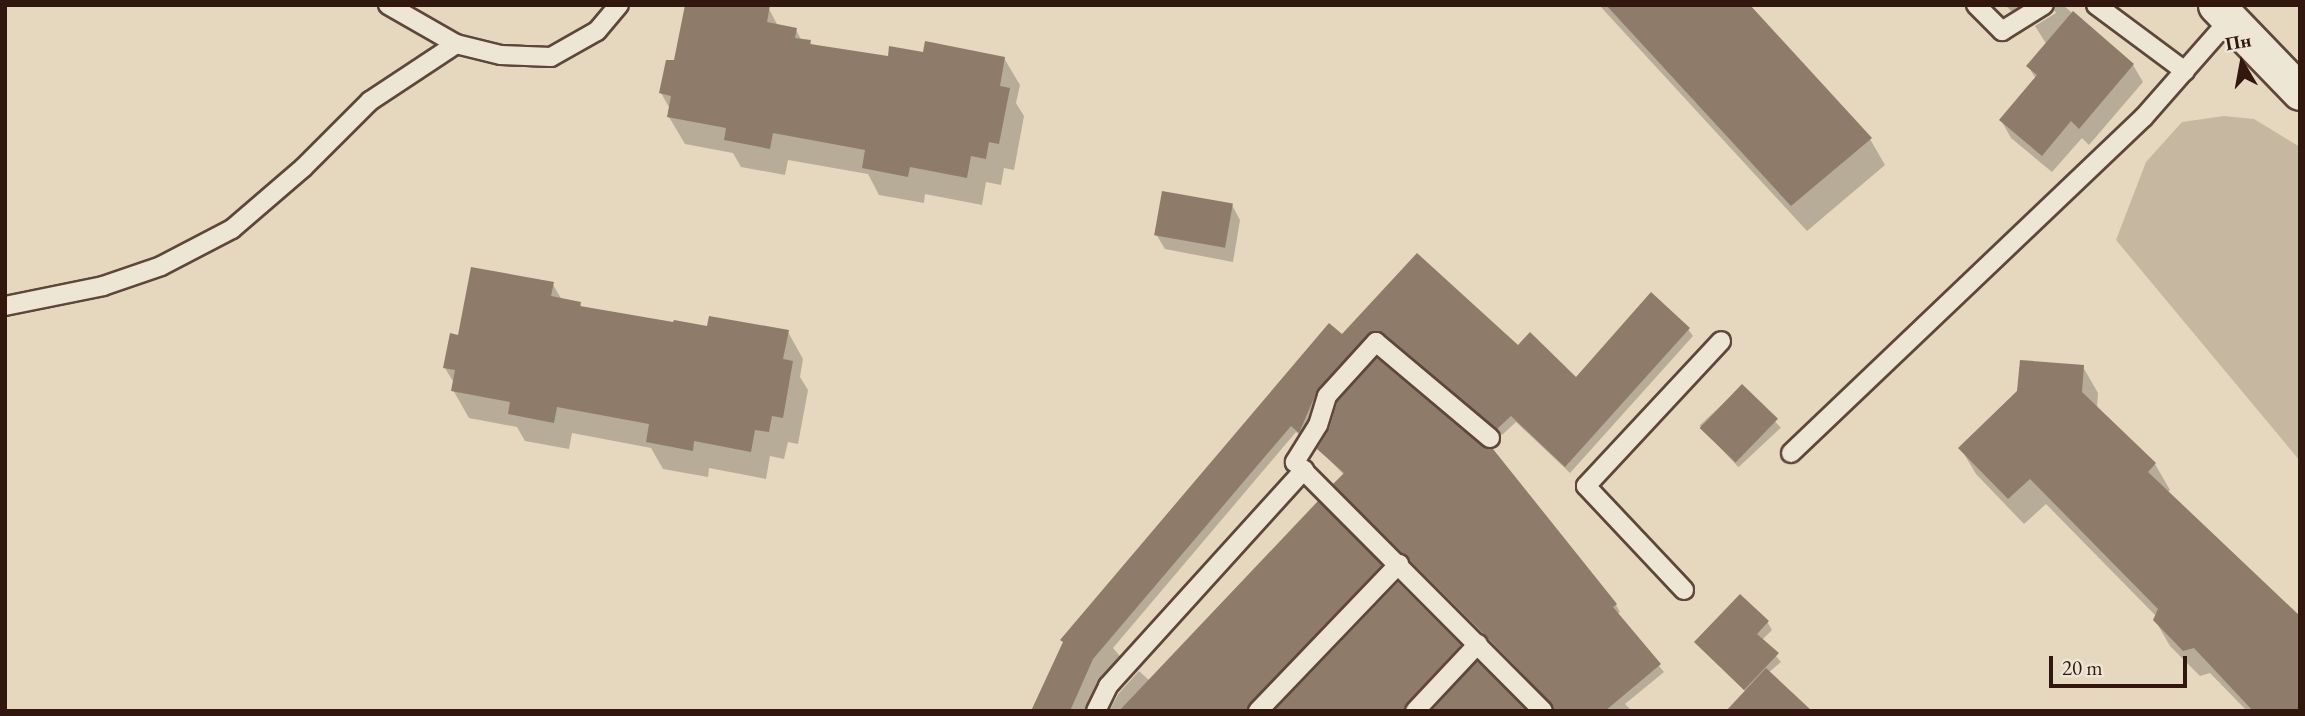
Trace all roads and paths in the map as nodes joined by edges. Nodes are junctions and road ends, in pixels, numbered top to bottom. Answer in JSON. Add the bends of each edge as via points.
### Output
{"nodes":[{"id":1,"x":388,"y":5,"type":"edge"},
{"id":2,"x":619,"y":5,"type":"edge"},
{"id":3,"x":1976,"y":5,"type":"edge"},
{"id":4,"x":2044,"y":5,"type":"edge"},
{"id":5,"x":2096,"y":5,"type":"edge"},
{"id":6,"x":2226,"y":10,"type":"edge"},
{"id":7,"x":456,"y":44,"type":"junction"},
{"id":8,"x":2185,"y":71,"type":"junction"},
{"id":9,"x":2297,"y":84,"type":"edge"},
{"id":10,"x":5,"y":306,"type":"edge"},
{"id":11,"x":1721,"y":341,"type":"dead end"},
{"id":12,"x":1490,"y":438,"type":"dead end"},
{"id":13,"x":1791,"y":453,"type":"dead end"},
{"id":14,"x":1304,"y":470,"type":"junction"},
{"id":15,"x":1399,"y":564,"type":"junction"},
{"id":16,"x":1684,"y":590,"type":"dead end"},
{"id":17,"x":1479,"y":644,"type":"junction"},
{"id":18,"x":1096,"y":711,"type":"edge"},
{"id":19,"x":1258,"y":711,"type":"edge"},
{"id":20,"x":1415,"y":711,"type":"edge"},
{"id":21,"x":1543,"y":711,"type":"edge"}],
"edges":[{"from":1,"to":7,"type":"lane"},
{"from":2,"to":7,"type":"lane","via":[[597,31],[551,57],[501,55]]},
{"from":3,"to":4,"type":"lane","via":[[2002,31]]},
{"from":5,"to":8,"type":"lane"},
{"from":6,"to":8,"type":"lane"},
{"from":6,"to":9,"type":"street"},
{"from":7,"to":10,"type":"lane","via":[[370,101],[303,168],[232,229],[161,266],[103,286]]},
{"from":8,"to":13,"type":"lane","via":[[2143,118]]},
{"from":11,"to":16,"type":"lane","via":[[1586,486]]},
{"from":12,"to":14,"type":"lane","via":[[1376,342],[1326,396],[1318,425],[1295,462]]},
{"from":14,"to":15,"type":"lane"},
{"from":14,"to":18,"type":"lane","via":[[1108,686]]},
{"from":15,"to":17,"type":"lane"},
{"from":15,"to":19,"type":"lane"},
{"from":17,"to":20,"type":"lane"},
{"from":17,"to":21,"type":"lane"}]}
